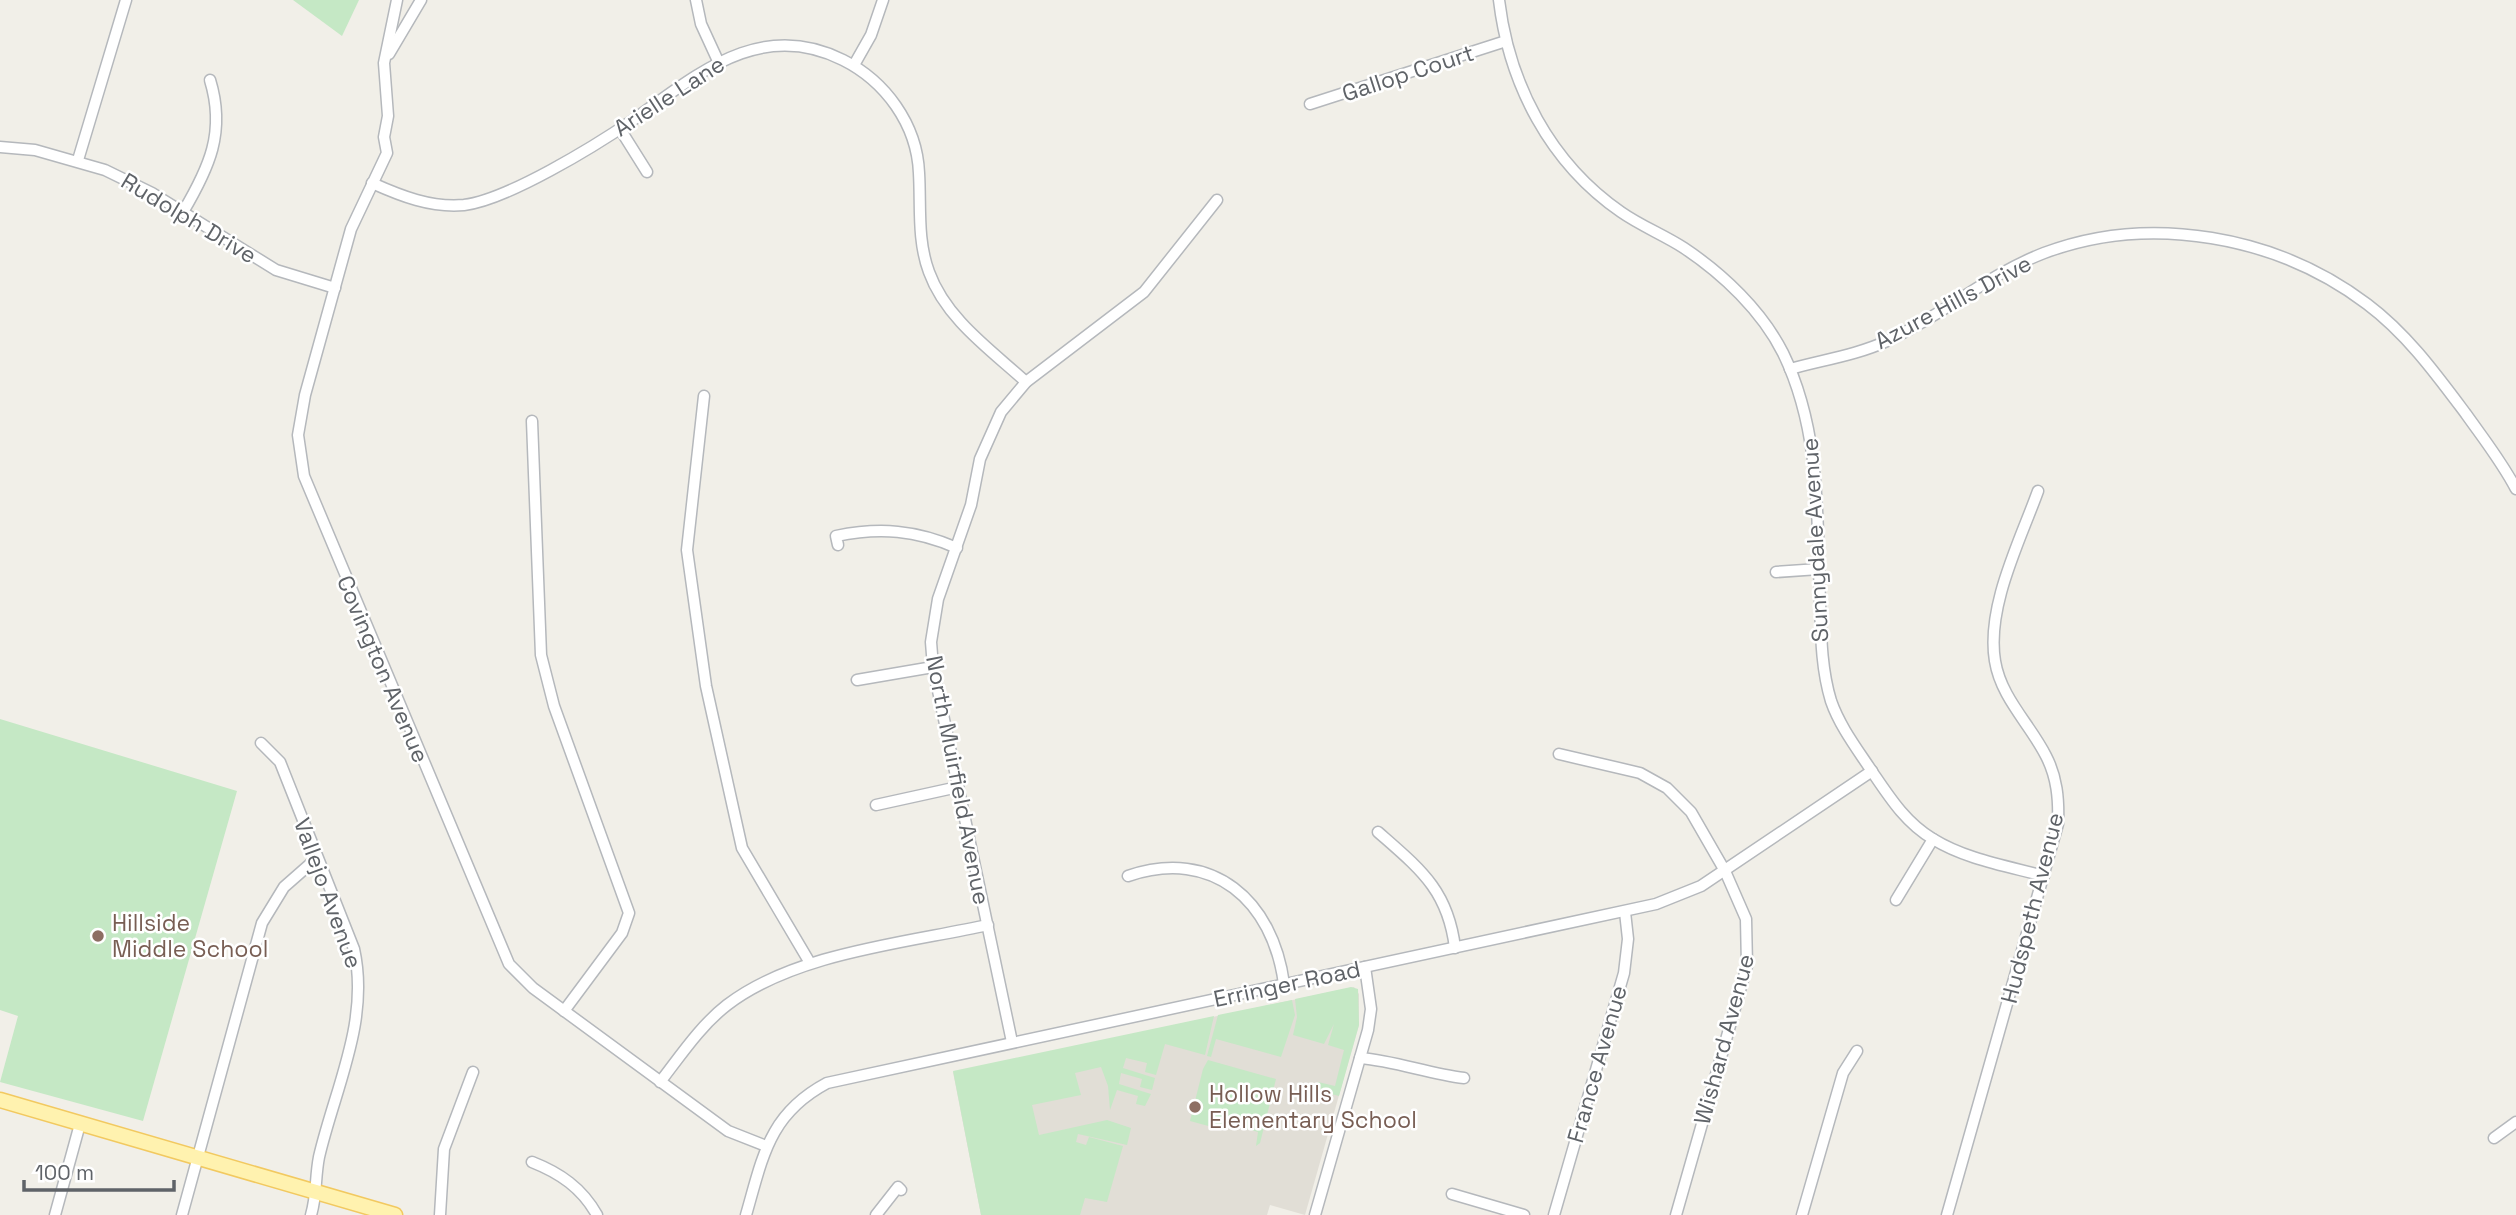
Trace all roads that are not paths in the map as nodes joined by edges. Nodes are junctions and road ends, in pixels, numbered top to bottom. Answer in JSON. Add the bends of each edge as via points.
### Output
{"nodes":[{"id":1,"x":126,"y":0,"type":"edge"},
{"id":2,"x":397,"y":0,"type":"edge"},
{"id":3,"x":421,"y":0,"type":"edge"},
{"id":4,"x":696,"y":0,"type":"edge"},
{"id":5,"x":883,"y":0,"type":"edge"},
{"id":6,"x":1499,"y":0,"type":"edge"},
{"id":7,"x":1506,"y":41,"type":"junction"},
{"id":8,"x":718,"y":61,"type":"junction"},
{"id":9,"x":384,"y":63,"type":"junction"},
{"id":10,"x":854,"y":65,"type":"junction"},
{"id":11,"x":210,"y":80,"type":"dead end"},
{"id":12,"x":1310,"y":104,"type":"dead end"},
{"id":13,"x":620,"y":129,"type":"junction"},
{"id":14,"x":0,"y":147,"type":"edge"},
{"id":15,"x":78,"y":160,"type":"junction"},
{"id":16,"x":647,"y":172,"type":"dead end"},
{"id":17,"x":372,"y":183,"type":"junction"},
{"id":18,"x":1217,"y":200,"type":"dead end"},
{"id":19,"x":183,"y":212,"type":"junction"},
{"id":20,"x":335,"y":288,"type":"junction"},
{"id":21,"x":1790,"y":369,"type":"junction"},
{"id":22,"x":1026,"y":382,"type":"junction"},
{"id":23,"x":704,"y":396,"type":"dead end"},
{"id":24,"x":532,"y":421,"type":"dead end"},
{"id":25,"x":2516,"y":489,"type":"edge"},
{"id":26,"x":2038,"y":491,"type":"dead end"},
{"id":27,"x":838,"y":545,"type":"dead end"},
{"id":28,"x":957,"y":548,"type":"junction"},
{"id":29,"x":1819,"y":569,"type":"junction"},
{"id":30,"x":1776,"y":572,"type":"dead end"},
{"id":31,"x":933,"y":667,"type":"junction"},
{"id":32,"x":857,"y":680,"type":"dead end"},
{"id":33,"x":261,"y":743,"type":"dead end"},
{"id":34,"x":1559,"y":754,"type":"dead end"},
{"id":35,"x":1872,"y":771,"type":"junction"},
{"id":36,"x":958,"y":787,"type":"junction"},
{"id":37,"x":876,"y":805,"type":"dead end"},
{"id":38,"x":1378,"y":832,"type":"dead end"},
{"id":39,"x":1933,"y":839,"type":"junction"},
{"id":40,"x":317,"y":858,"type":"junction"},
{"id":41,"x":1725,"y":871,"type":"junction"},
{"id":42,"x":1128,"y":876,"type":"dead end"},
{"id":43,"x":2044,"y":876,"type":"junction"},
{"id":44,"x":1896,"y":900,"type":"dead end"},
{"id":45,"x":1625,"y":912,"type":"junction"},
{"id":46,"x":988,"y":925,"type":"junction"},
{"id":47,"x":1455,"y":948,"type":"junction"},
{"id":48,"x":810,"y":963,"type":"junction"},
{"id":49,"x":1365,"y":967,"type":"junction"},
{"id":50,"x":1284,"y":984,"type":"junction"},
{"id":51,"x":564,"y":1011,"type":"junction"},
{"id":52,"x":1012,"y":1042,"type":"junction"},
{"id":53,"x":1857,"y":1051,"type":"dead end"},
{"id":54,"x":1360,"y":1058,"type":"junction"},
{"id":55,"x":473,"y":1072,"type":"dead end"},
{"id":56,"x":1464,"y":1078,"type":"dead end"},
{"id":57,"x":660,"y":1082,"type":"junction"},
{"id":58,"x":0,"y":1101,"type":"edge"},
{"id":59,"x":2516,"y":1122,"type":"edge"},
{"id":60,"x":80,"y":1124,"type":"junction"},
{"id":61,"x":2494,"y":1138,"type":"dead end"},
{"id":62,"x":766,"y":1146,"type":"junction"},
{"id":63,"x":199,"y":1157,"type":"junction"},
{"id":64,"x":532,"y":1162,"type":"dead end"},
{"id":65,"x":901,"y":1190,"type":"dead end"},
{"id":66,"x":318,"y":1193,"type":"junction"},
{"id":67,"x":1452,"y":1194,"type":"dead end"},
{"id":68,"x":55,"y":1215,"type":"edge"},
{"id":69,"x":182,"y":1215,"type":"edge"},
{"id":70,"x":312,"y":1215,"type":"edge"},
{"id":71,"x":395,"y":1215,"type":"edge"},
{"id":72,"x":440,"y":1215,"type":"edge"},
{"id":73,"x":597,"y":1215,"type":"edge"},
{"id":74,"x":746,"y":1215,"type":"edge"},
{"id":75,"x":876,"y":1215,"type":"edge"},
{"id":76,"x":1315,"y":1215,"type":"edge"},
{"id":77,"x":1524,"y":1215,"type":"edge"},
{"id":78,"x":1554,"y":1215,"type":"edge"},
{"id":79,"x":1676,"y":1215,"type":"edge"},
{"id":80,"x":1802,"y":1215,"type":"edge"},
{"id":81,"x":1947,"y":1215,"type":"edge"}],
"edges":[{"from":1,"to":15,"type":"street"},
{"from":2,"to":9,"type":"street","name":"Covington Avenue"},
{"from":3,"to":9,"type":"street"},
{"from":4,"to":8,"type":"street"},
{"from":5,"to":10,"type":"street"},
{"from":6,"to":7,"type":"street","name":"Sunnydale Avenue"},
{"from":7,"to":12,"type":"street","name":"Gallop Court"},
{"from":7,"to":21,"type":"street","name":"Sunnydale Avenue","via":[[1530,107],[1569,165],[1621,212],[1712,269],[1763,321]]},
{"from":8,"to":10,"type":"street","name":"Arielle Lane","via":[[743,51],[781,46],[817,50]]},
{"from":8,"to":13,"type":"street","name":"Arielle Lane"},
{"from":9,"to":17,"type":"street","name":"Covington Avenue","via":[[387,153]]},
{"from":10,"to":22,"type":"street","name":"Arielle Lane","via":[[893,101],[910,132],[919,169],[924,255],[937,290],[959,320]]},
{"from":11,"to":19,"type":"street","via":[[217,113],[215,146],[205,176]]},
{"from":13,"to":16,"type":"street"},
{"from":13,"to":17,"type":"street","name":"Arielle Lane","via":[[492,199],[463,205],[433,204]]},
{"from":14,"to":15,"type":"street","name":"Rudolph Drive"},
{"from":15,"to":19,"type":"street","name":"Rudolph Drive","via":[[129,180]]},
{"from":17,"to":20,"type":"street","name":"Covington Avenue","via":[[351,229]]},
{"from":18,"to":22,"type":"street","name":"North Muirfield Avenue","via":[[1144,292]]},
{"from":19,"to":20,"type":"street","name":"Rudolph Drive","via":[[276,270]]},
{"from":20,"to":51,"type":"street","name":"Covington Avenue","via":[[300,415],[304,476],[500,948],[522,978]]},
{"from":21,"to":25,"type":"street","name":"Azure Hills Drive","via":[[1885,342],[1997,274],[2046,252],[2134,234],[2235,242],[2328,278],[2367,304],[2433,370]]},
{"from":21,"to":29,"type":"street","name":"Sunnydale Avenue","via":[[1810,433],[1815,467]]},
{"from":22,"to":28,"type":"street","name":"North Muirfield Avenue","via":[[992,427]]},
{"from":23,"to":48,"type":"street","via":[[687,550],[706,687],[742,848]]},
{"from":24,"to":51,"type":"street","via":[[541,656],[554,706],[629,913],[622,933]]},
{"from":26,"to":43,"type":"street","name":"Hudspeth Avenue","via":[[1998,606],[1993,640],[2003,685],[2045,754],[2056,783],[2058,824]]},
{"from":27,"to":28,"type":"street","via":[[836,536],[886,530],[923,535]]},
{"from":28,"to":31,"type":"street","name":"North Muirfield Avenue","via":[[933,617]]},
{"from":29,"to":30,"type":"street"},
{"from":29,"to":35,"type":"street","name":"Sunnydale Avenue","via":[[1828,689],[1840,724]]},
{"from":31,"to":32,"type":"street"},
{"from":31,"to":36,"type":"street","name":"North Muirfield Avenue"},
{"from":33,"to":40,"type":"street","name":"Vallejo Avenue","via":[[280,762]]},
{"from":34,"to":41,"type":"street","name":"Wishard Avenue","via":[[1640,773],[1667,788],[1691,812]]},
{"from":35,"to":39,"type":"street","name":"Sunnydale Avenue","via":[[1902,813]]},
{"from":35,"to":41,"type":"street","name":"Erringer Road"},
{"from":36,"to":37,"type":"street"},
{"from":36,"to":46,"type":"street","name":"North Muirfield Avenue"},
{"from":38,"to":47,"type":"street","via":[[1435,887],[1448,914]]},
{"from":39,"to":43,"type":"street","name":"Sunnydale Avenue","via":[[1958,852]]},
{"from":39,"to":44,"type":"street"},
{"from":40,"to":63,"type":"street","via":[[284,887],[262,923]]},
{"from":40,"to":66,"type":"street","name":"Vallejo Avenue","via":[[354,949],[360,995],[356,1026],[319,1157]]},
{"from":41,"to":45,"type":"street","name":"Erringer Road","via":[[1680,896]]},
{"from":41,"to":79,"type":"street","name":"Wishard Avenue","via":[[1746,919],[1747,966]]},
{"from":42,"to":50,"type":"street","via":[[1182,869],[1234,888],[1271,929]]},
{"from":43,"to":81,"type":"street","name":"Hudspeth Avenue"},
{"from":45,"to":47,"type":"street","name":"Erringer Road"},
{"from":45,"to":78,"type":"street","name":"France Avenue","via":[[1624,973]]},
{"from":46,"to":48,"type":"street"},
{"from":46,"to":52,"type":"street","name":"North Muirfield Avenue"},
{"from":47,"to":49,"type":"street","name":"Erringer Road"},
{"from":48,"to":57,"type":"street","via":[[768,980],[727,1006],[694,1038]]},
{"from":49,"to":50,"type":"street","name":"Erringer Road"},
{"from":49,"to":54,"type":"street","via":[[1371,1009]]},
{"from":50,"to":52,"type":"street","name":"Erringer Road"},
{"from":51,"to":57,"type":"street","name":"Covington Avenue"},
{"from":52,"to":62,"type":"street","name":"Erringer Road","via":[[827,1083],[790,1108]]},
{"from":53,"to":80,"type":"street","via":[[1843,1073]]},
{"from":54,"to":56,"type":"street"},
{"from":54,"to":76,"type":"street"},
{"from":55,"to":72,"type":"street","via":[[444,1149]]},
{"from":57,"to":62,"type":"street","name":"Covington Avenue","via":[[728,1131]]},
{"from":58,"to":60,"type":"main road"},
{"from":59,"to":61,"type":"street"},
{"from":60,"to":63,"type":"main road"},
{"from":60,"to":68,"type":"street"},
{"from":62,"to":74,"type":"street","name":"Erringer Road"},
{"from":63,"to":66,"type":"main road"},
{"from":63,"to":69,"type":"street"},
{"from":64,"to":73,"type":"street","via":[[569,1181]]},
{"from":65,"to":75,"type":"street","via":[[898,1186]]},
{"from":66,"to":70,"type":"street","name":"Vallejo Avenue"},
{"from":66,"to":71,"type":"main road"},
{"from":67,"to":77,"type":"street"}]}
